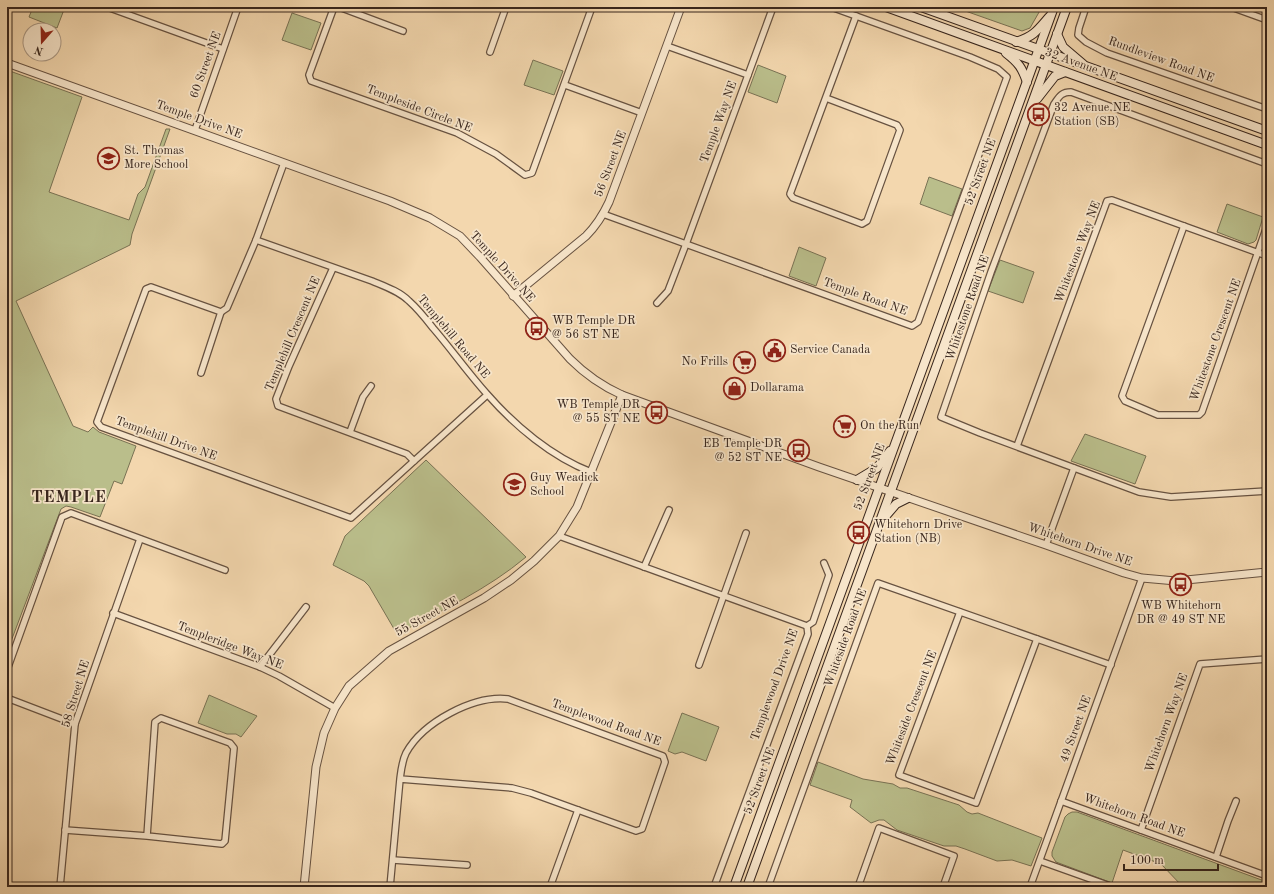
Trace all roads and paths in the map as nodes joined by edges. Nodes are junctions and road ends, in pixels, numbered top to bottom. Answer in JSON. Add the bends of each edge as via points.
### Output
{"nodes":[{"id":1,"x":107,"y":7,"type":"edge"},
{"id":2,"x":238,"y":7,"type":"edge"},
{"id":3,"x":334,"y":7,"type":"edge"},
{"id":4,"x":339,"y":7,"type":"edge"},
{"id":5,"x":506,"y":7,"type":"edge"},
{"id":6,"x":584,"y":7,"type":"edge"},
{"id":7,"x":681,"y":7,"type":"edge"},
{"id":8,"x":774,"y":7,"type":"edge"},
{"id":9,"x":831,"y":7,"type":"edge"},
{"id":10,"x":886,"y":7,"type":"edge"},
{"id":11,"x":921,"y":7,"type":"edge"},
{"id":12,"x":1067,"y":7,"type":"edge"},
{"id":13,"x":1086,"y":7,"type":"edge"},
{"id":14,"x":1231,"y":7,"type":"edge"},
{"id":15,"x":592,"y":8,"type":"edge"},
{"id":16,"x":1053,"y":10,"type":"edge"},
{"id":17,"x":856,"y":16,"type":"junction"},
{"id":18,"x":1267,"y":20,"type":"edge"},
{"id":19,"x":403,"y":31,"type":"dead end"},
{"id":20,"x":1057,"y":34,"type":"junction"},
{"id":21,"x":1016,"y":42,"type":"junction"},
{"id":22,"x":667,"y":46,"type":"junction"},
{"id":23,"x":1000,"y":48,"type":"junction"},
{"id":24,"x":223,"y":49,"type":"junction"},
{"id":25,"x":1039,"y":50,"type":"junction"},
{"id":26,"x":490,"y":52,"type":"dead end"},
{"id":27,"x":1050,"y":54,"type":"junction"},
{"id":28,"x":1035,"y":61,"type":"junction"},
{"id":29,"x":7,"y":63,"type":"edge"},
{"id":30,"x":1046,"y":65,"type":"junction"},
{"id":31,"x":1086,"y":67,"type":"junction"},
{"id":32,"x":1065,"y":72,"type":"junction"},
{"id":33,"x":748,"y":75,"type":"junction"},
{"id":34,"x":1027,"y":82,"type":"junction"},
{"id":35,"x":565,"y":85,"type":"junction"},
{"id":36,"x":826,"y":98,"type":"junction"},
{"id":37,"x":1031,"y":108,"type":"junction"},
{"id":38,"x":1267,"y":109,"type":"edge"},
{"id":39,"x":642,"y":113,"type":"junction"},
{"id":40,"x":195,"y":130,"type":"junction"},
{"id":41,"x":1267,"y":131,"type":"edge"},
{"id":42,"x":1267,"y":145,"type":"edge"},
{"id":43,"x":284,"y":163,"type":"junction"},
{"id":44,"x":1267,"y":164,"type":"edge"},
{"id":45,"x":603,"y":214,"type":"junction"},
{"id":46,"x":1184,"y":226,"type":"junction"},
{"id":47,"x":1267,"y":226,"type":"edge"},
{"id":48,"x":256,"y":240,"type":"junction"},
{"id":49,"x":686,"y":244,"type":"junction"},
{"id":50,"x":1258,"y":253,"type":"junction"},
{"id":51,"x":1267,"y":256,"type":"edge"},
{"id":52,"x":333,"y":268,"type":"junction"},
{"id":53,"x":513,"y":296,"type":"junction"},
{"id":54,"x":657,"y":303,"type":"dead end"},
{"id":55,"x":221,"y":312,"type":"junction"},
{"id":56,"x":201,"y":372,"type":"dead end"},
{"id":57,"x":371,"y":386,"type":"dead end"},
{"id":58,"x":487,"y":395,"type":"junction"},
{"id":59,"x":622,"y":395,"type":"junction"},
{"id":60,"x":350,"y":432,"type":"junction"},
{"id":61,"x":895,"y":444,"type":"junction"},
{"id":62,"x":1017,"y":446,"type":"junction"},
{"id":63,"x":414,"y":461,"type":"junction"},
{"id":64,"x":1074,"y":468,"type":"junction"},
{"id":65,"x":591,"y":472,"type":"junction"},
{"id":66,"x":857,"y":480,"type":"junction"},
{"id":67,"x":879,"y":488,"type":"junction"},
{"id":68,"x":1267,"y":491,"type":"edge"},
{"id":69,"x":891,"y":492,"type":"junction"},
{"id":70,"x":908,"y":498,"type":"junction"},
{"id":71,"x":668,"y":510,"type":"dead end"},
{"id":72,"x":880,"y":523,"type":"junction"},
{"id":73,"x":746,"y":534,"type":"dead end"},
{"id":74,"x":559,"y":536,"type":"junction"},
{"id":75,"x":140,"y":539,"type":"junction"},
{"id":76,"x":1046,"y":545,"type":"junction"},
{"id":77,"x":824,"y":563,"type":"dead end"},
{"id":78,"x":644,"y":567,"type":"junction"},
{"id":79,"x":225,"y":570,"type":"dead end"},
{"id":80,"x":1267,"y":572,"type":"edge"},
{"id":81,"x":1142,"y":578,"type":"junction"},
{"id":82,"x":723,"y":596,"type":"junction"},
{"id":83,"x":306,"y":607,"type":"dead end"},
{"id":84,"x":960,"y":612,"type":"junction"},
{"id":85,"x":113,"y":614,"type":"junction"},
{"id":86,"x":807,"y":626,"type":"junction"},
{"id":87,"x":1037,"y":639,"type":"junction"},
{"id":88,"x":1267,"y":659,"type":"edge"},
{"id":89,"x":699,"y":665,"type":"dead end"},
{"id":90,"x":1111,"y":666,"type":"junction"},
{"id":91,"x":260,"y":667,"type":"junction"},
{"id":92,"x":7,"y":670,"type":"edge"},
{"id":93,"x":7,"y":698,"type":"edge"},
{"id":94,"x":335,"y":708,"type":"junction"},
{"id":95,"x":75,"y":724,"type":"junction"},
{"id":96,"x":400,"y":780,"type":"junction"},
{"id":97,"x":1062,"y":801,"type":"junction"},
{"id":98,"x":1236,"y":801,"type":"dead end"},
{"id":99,"x":578,"y":810,"type":"junction"},
{"id":100,"x":65,"y":830,"type":"junction"},
{"id":101,"x":1141,"y":830,"type":"junction"},
{"id":102,"x":147,"y":836,"type":"junction"},
{"id":103,"x":1216,"y":857,"type":"junction"},
{"id":104,"x":393,"y":860,"type":"junction"},
{"id":105,"x":1040,"y":861,"type":"junction"},
{"id":106,"x":467,"y":865,"type":"dead end"},
{"id":107,"x":1267,"y":876,"type":"edge"},
{"id":108,"x":60,"y":887,"type":"edge"},
{"id":109,"x":304,"y":887,"type":"edge"},
{"id":110,"x":390,"y":887,"type":"edge"},
{"id":111,"x":550,"y":887,"type":"edge"},
{"id":112,"x":714,"y":887,"type":"edge"},
{"id":113,"x":734,"y":887,"type":"edge"},
{"id":114,"x":747,"y":887,"type":"edge"},
{"id":115,"x":768,"y":887,"type":"edge"},
{"id":116,"x":858,"y":887,"type":"edge"},
{"id":117,"x":943,"y":887,"type":"edge"},
{"id":118,"x":1030,"y":887,"type":"edge"},
{"id":119,"x":1113,"y":887,"type":"edge"}],
"edges":[{"from":1,"to":24,"type":"street"},
{"from":2,"to":24,"type":"street","name":"60 Street NE"},
{"from":3,"to":35,"type":"street","name":"Templeside Circle NE","via":[[309,75],[311,81],[457,133],[496,154],[525,176],[532,173]]},
{"from":4,"to":19,"type":"street"},
{"from":5,"to":26,"type":"street"},
{"from":6,"to":15,"type":"street"},
{"from":7,"to":22,"type":"street","name":"56 Street NE"},
{"from":8,"to":33,"type":"street","name":"Temple Way NE"},
{"from":9,"to":17,"type":"street"},
{"from":10,"to":23,"type":"main road","name":"32 Avenue NE"},
{"from":11,"to":21,"type":"main road","name":"32 Avenue NE"},
{"from":12,"to":20,"type":"main road","name":"52 Street NE"},
{"from":13,"to":38,"type":"street","name":"Rundleview Road NE","via":[[1078,35],[1086,42],[1107,53]]},
{"from":14,"to":18,"type":"street"},
{"from":15,"to":35,"type":"street","name":"Templeside Circle NE"},
{"from":16,"to":21,"type":"main road","via":[[1034,34]]},
{"from":16,"to":25,"type":"main road","name":"52 Street NE"},
{"from":17,"to":36,"type":"street"},
{"from":17,"to":49,"type":"street","name":"Temple Road NE","via":[[970,57],[998,69],[1007,77],[918,322],[912,326]]},
{"from":20,"to":27,"type":"main road","name":"52 Street NE"},
{"from":20,"to":31,"type":"main road","via":[[1063,47]]},
{"from":21,"to":25,"type":"main road","name":"32 Avenue NE"},
{"from":22,"to":33,"type":"street"},
{"from":22,"to":39,"type":"street","name":"56 Street NE"},
{"from":23,"to":28,"type":"main road","name":"32 Avenue NE"},
{"from":23,"to":34,"type":"main road","via":[[1017,61]]},
{"from":24,"to":40,"type":"street","name":"60 Street NE"},
{"from":25,"to":27,"type":"main road","name":"32 Avenue NE"},
{"from":25,"to":28,"type":"main road","name":"52 Street NE"},
{"from":27,"to":30,"type":"main road","name":"52 Street NE"},
{"from":27,"to":31,"type":"main road","name":"32 Avenue NE"},
{"from":28,"to":30,"type":"main road","name":"32 Avenue NE"},
{"from":28,"to":34,"type":"main road","name":"52 Street NE"},
{"from":29,"to":40,"type":"street","name":"Temple Drive NE"},
{"from":30,"to":32,"type":"main road","name":"32 Avenue NE"},
{"from":30,"to":37,"type":"main road","name":"52 Street NE"},
{"from":31,"to":41,"type":"main road","name":"32 Avenue NE"},
{"from":32,"to":37,"type":"main road","via":[[1055,76]]},
{"from":32,"to":42,"type":"main road","name":"32 Avenue NE"},
{"from":33,"to":49,"type":"street","name":"Temple Way NE"},
{"from":34,"to":61,"type":"main road","name":"52 Street NE"},
{"from":35,"to":39,"type":"street"},
{"from":36,"to":36,"type":"street","via":[[897,125],[900,130],[867,221],[862,224],[793,198],[790,194]]},
{"from":37,"to":69,"type":"main road","name":"52 Street NE"},
{"from":39,"to":45,"type":"street","name":"56 Street NE"},
{"from":40,"to":43,"type":"street","name":"Temple Drive NE"},
{"from":43,"to":48,"type":"street"},
{"from":43,"to":53,"type":"street","name":"Temple Drive NE","via":[[430,218],[460,236]]},
{"from":44,"to":62,"type":"street","name":"Whitestone Road NE","via":[[1071,92],[1061,94],[1054,104],[941,417]]},
{"from":45,"to":49,"type":"street","name":"Temple Road NE"},
{"from":45,"to":53,"type":"street","name":"56 Street NE","via":[[586,236]]},
{"from":46,"to":50,"type":"street","name":"Whitestone Way NE"},
{"from":46,"to":50,"type":"street","name":"Whitestone Crescent NE","via":[[1122,396],[1125,401],[1158,415],[1199,415],[1202,412]]},
{"from":46,"to":62,"type":"street","name":"Whitestone Way NE","via":[[1112,200],[1107,201]]},
{"from":47,"to":50,"type":"street","name":"Whitestone Crescent NE"},
{"from":48,"to":52,"type":"street","name":"Templehill Road NE"},
{"from":48,"to":55,"type":"street","via":[[227,308]]},
{"from":49,"to":54,"type":"street","name":"Temple Way NE","via":[[668,291]]},
{"from":50,"to":51,"type":"street","name":"Whitestone Way NE"},
{"from":52,"to":58,"type":"street","name":"Templehill Road NE","via":[[389,288],[408,300],[456,354]]},
{"from":52,"to":60,"type":"street","name":"Templehill Crescent NE","via":[[276,399],[278,406]]},
{"from":53,"to":59,"type":"street","name":"Temple Drive NE","via":[[582,371]]},
{"from":55,"to":56,"type":"street"},
{"from":55,"to":63,"type":"street","name":"Templehill Drive NE","via":[[151,287],[146,289],[97,422],[101,427],[351,518]]},
{"from":57,"to":60,"type":"street","via":[[363,397]]},
{"from":58,"to":63,"type":"street","name":"Templehill Drive NE"},
{"from":58,"to":65,"type":"street","name":"Templehill Road NE","via":[[539,442],[565,460]]},
{"from":59,"to":65,"type":"street","name":"55 Street NE"},
{"from":59,"to":66,"type":"street","name":"Temple Drive NE"},
{"from":60,"to":63,"type":"street","name":"Templehill Crescent NE","via":[[407,454]]},
{"from":61,"to":66,"type":"main road","via":[[877,468]]},
{"from":61,"to":67,"type":"main road","name":"52 Street NE"},
{"from":62,"to":64,"type":"street","name":"Whitestone Road NE"},
{"from":64,"to":68,"type":"street","name":"Whitestone Road NE","via":[[1156,496]]},
{"from":64,"to":76,"type":"street"},
{"from":65,"to":74,"type":"street","name":"55 Street NE","via":[[577,507]]},
{"from":66,"to":67,"type":"street","name":"Temple Drive NE"},
{"from":67,"to":69,"type":"street","name":"Temple Drive NE"},
{"from":67,"to":113,"type":"main road","name":"52 Street NE"},
{"from":69,"to":70,"type":"street","name":"Whitehorn Drive NE"},
{"from":69,"to":72,"type":"main road","name":"52 Street NE"},
{"from":70,"to":72,"type":"main road","via":[[896,504]]},
{"from":70,"to":76,"type":"street","name":"Whitehorn Drive NE"},
{"from":71,"to":78,"type":"street"},
{"from":72,"to":114,"type":"main road","name":"52 Street NE"},
{"from":73,"to":82,"type":"street"},
{"from":74,"to":78,"type":"street","name":"Templewood Drive NE"},
{"from":74,"to":94,"type":"street","name":"55 Street NE","via":[[511,580],[389,651],[349,686]]},
{"from":75,"to":79,"type":"street"},
{"from":75,"to":85,"type":"street","name":"58 Street NE"},
{"from":75,"to":92,"type":"street","via":[[71,513],[62,517]]},
{"from":76,"to":81,"type":"street","name":"Whitehorn Drive NE"},
{"from":77,"to":86,"type":"street","via":[[829,575],[813,622]]},
{"from":78,"to":82,"type":"street","name":"Templewood Drive NE"},
{"from":80,"to":81,"type":"street","name":"Whitehorn Drive NE","via":[[1176,581]]},
{"from":81,"to":90,"type":"street","name":"49 Street NE"},
{"from":82,"to":86,"type":"street","name":"Templewood Drive NE"},
{"from":82,"to":89,"type":"street"},
{"from":83,"to":91,"type":"street"},
{"from":84,"to":87,"type":"street","name":"Whiteside Road NE"},
{"from":84,"to":87,"type":"street","name":"Whiteside Crescent NE","via":[[899,775],[976,802]]},
{"from":84,"to":115,"type":"street","name":"Whiteside Road NE","via":[[878,583]]},
{"from":85,"to":91,"type":"street","name":"Templeridge Way NE"},
{"from":85,"to":95,"type":"street","name":"58 Street NE"},
{"from":86,"to":112,"type":"street","name":"Templewood Drive NE","via":[[808,634]]},
{"from":87,"to":90,"type":"street","name":"Whiteside Road NE"},
{"from":88,"to":101,"type":"street","name":"Whitehorn Way NE","via":[[1200,664]]},
{"from":90,"to":97,"type":"street","name":"49 Street NE"},
{"from":91,"to":94,"type":"street","name":"Templeridge Way NE"},
{"from":93,"to":95,"type":"street"},
{"from":94,"to":109,"type":"street","name":"55 Street NE","via":[[324,733],[316,768]]},
{"from":95,"to":100,"type":"street","name":"58 Street NE"},
{"from":96,"to":99,"type":"street","name":"Templewood Road NE","via":[[512,788]]},
{"from":96,"to":99,"type":"street","name":"Templewood Road NE","via":[[406,753],[430,726],[473,702],[489,699],[508,699],[663,756],[665,762],[642,829],[636,831]]},
{"from":96,"to":104,"type":"street","name":"Templewood Road NE"},
{"from":97,"to":101,"type":"street","name":"Whitehorn Road NE"},
{"from":97,"to":105,"type":"street","name":"49 Street NE"},
{"from":98,"to":103,"type":"street"},
{"from":99,"to":111,"type":"street"},
{"from":100,"to":102,"type":"street"},
{"from":100,"to":108,"type":"street","name":"58 Street NE"},
{"from":101,"to":103,"type":"street","name":"Whitehorn Road NE"},
{"from":102,"to":102,"type":"street","via":[[222,844],[225,841],[234,748],[230,743],[162,718],[155,722]]},
{"from":103,"to":107,"type":"street","name":"Whitehorn Road NE"},
{"from":104,"to":106,"type":"street"},
{"from":104,"to":110,"type":"street","name":"Templewood Road NE"},
{"from":105,"to":118,"type":"street","name":"49 Street NE"},
{"from":105,"to":119,"type":"street"},
{"from":116,"to":117,"type":"street","via":[[879,828],[954,856]]}]}
